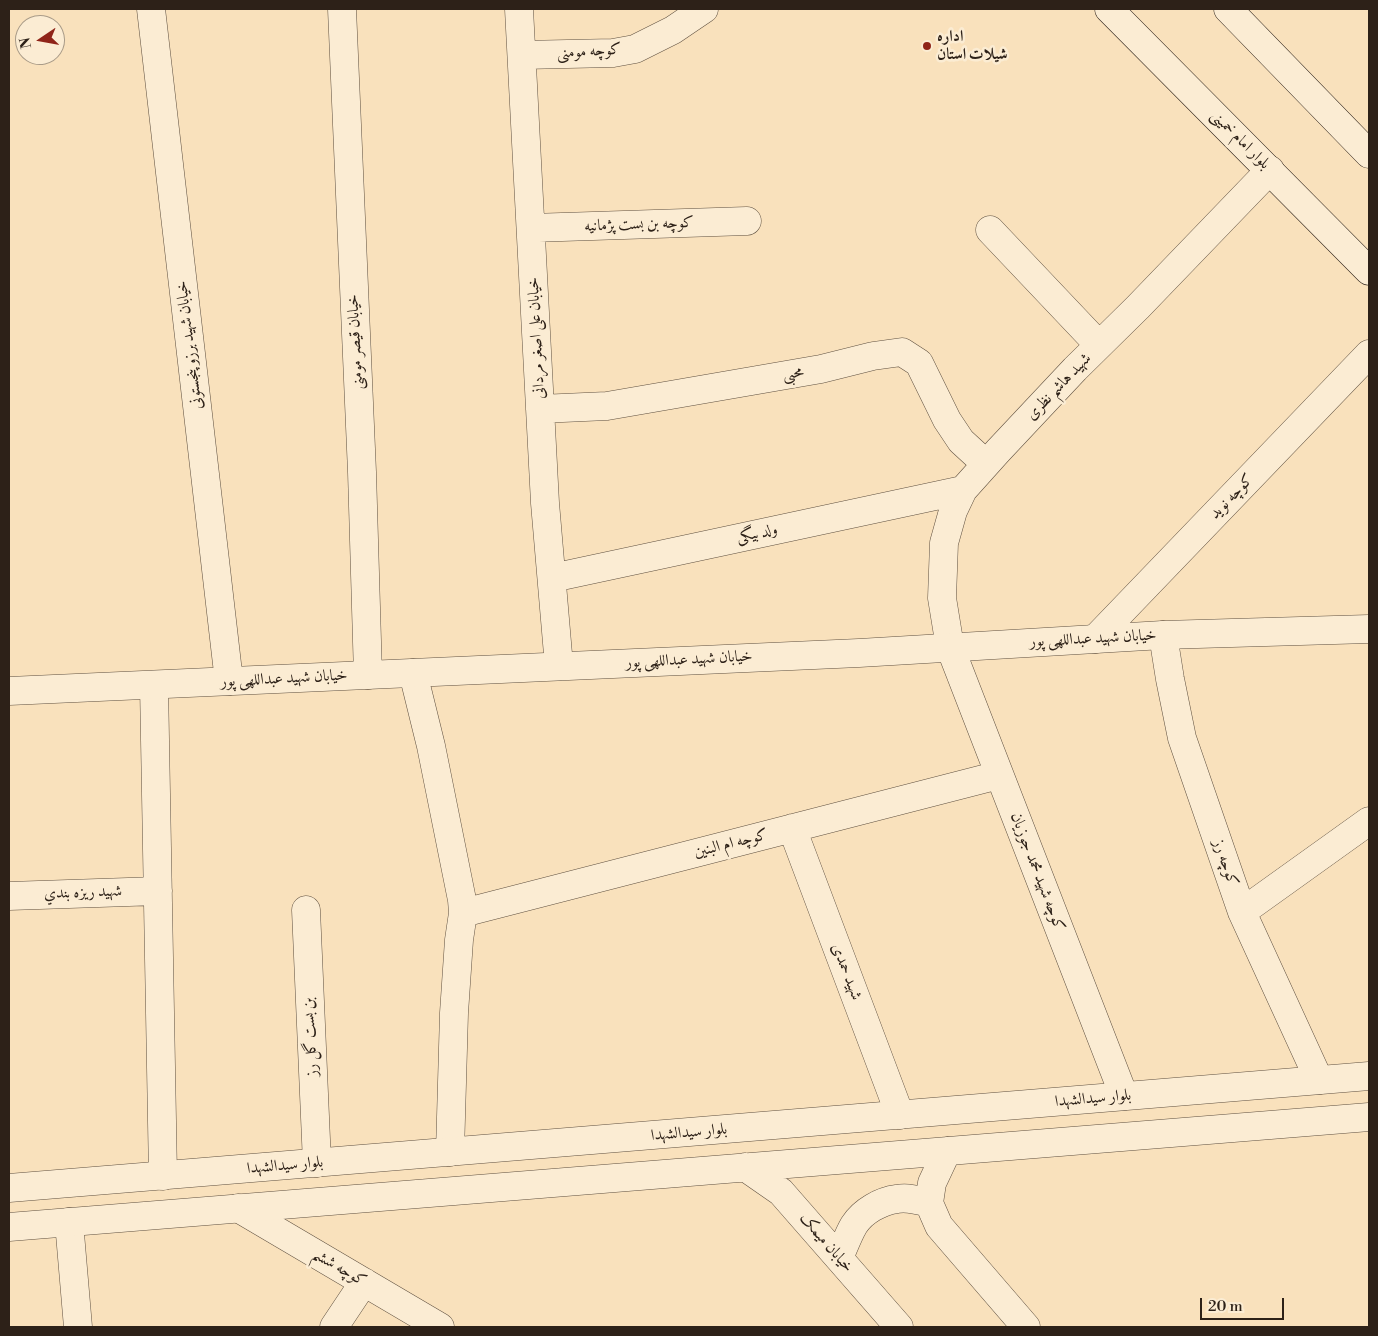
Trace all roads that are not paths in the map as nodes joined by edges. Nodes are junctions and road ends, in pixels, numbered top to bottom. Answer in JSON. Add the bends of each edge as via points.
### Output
{"nodes":[{"id":1,"x":151,"y":9,"type":"edge"},
{"id":2,"x":342,"y":9,"type":"edge"},
{"id":3,"x":519,"y":9,"type":"edge"},
{"id":4,"x":704,"y":9,"type":"edge"},
{"id":5,"x":1109,"y":9,"type":"edge"},
{"id":6,"x":1228,"y":9,"type":"edge"},
{"id":7,"x":522,"y":56,"type":"junction"},
{"id":8,"x":1369,"y":154,"type":"edge"},
{"id":9,"x":1270,"y":170,"type":"junction"},
{"id":10,"x":748,"y":222,"type":"dead end"},
{"id":11,"x":531,"y":228,"type":"junction"},
{"id":12,"x":990,"y":230,"type":"dead end"},
{"id":13,"x":1363,"y":258,"type":"edge"},
{"id":14,"x":1100,"y":345,"type":"junction"},
{"id":15,"x":1369,"y":354,"type":"edge"},
{"id":16,"x":540,"y":409,"type":"junction"},
{"id":17,"x":986,"y":464,"type":"junction"},
{"id":18,"x":963,"y":490,"type":"junction"},
{"id":19,"x":552,"y":578,"type":"junction"},
{"id":20,"x":1369,"y":628,"type":"edge"},
{"id":21,"x":1163,"y":635,"type":"junction"},
{"id":22,"x":1095,"y":639,"type":"junction"},
{"id":23,"x":950,"y":647,"type":"junction"},
{"id":24,"x":559,"y":666,"type":"junction"},
{"id":25,"x":413,"y":673,"type":"junction"},
{"id":26,"x":368,"y":675,"type":"junction"},
{"id":27,"x":229,"y":681,"type":"junction"},
{"id":28,"x":154,"y":685,"type":"junction"},
{"id":29,"x":9,"y":691,"type":"edge"},
{"id":30,"x":999,"y":775,"type":"junction"},
{"id":31,"x":1369,"y":821,"type":"edge"},
{"id":32,"x":792,"y":828,"type":"junction"},
{"id":33,"x":158,"y":890,"type":"junction"},
{"id":34,"x":9,"y":896,"type":"edge"},
{"id":35,"x":306,"y":910,"type":"dead end"},
{"id":36,"x":1242,"y":912,"type":"junction"},
{"id":37,"x":463,"y":913,"type":"junction"},
{"id":38,"x":1369,"y":1076,"type":"edge"},
{"id":39,"x":1319,"y":1080,"type":"junction"},
{"id":40,"x":1124,"y":1096,"type":"junction"},
{"id":41,"x":900,"y":1115,"type":"junction"},
{"id":42,"x":1369,"y":1117,"type":"edge"},
{"id":43,"x":848,"y":1120,"type":"junction"},
{"id":44,"x":947,"y":1151,"type":"junction"},
{"id":45,"x":450,"y":1152,"type":"junction"},
{"id":46,"x":857,"y":1158,"type":"junction"},
{"id":47,"x":317,"y":1163,"type":"junction"},
{"id":48,"x":745,"y":1167,"type":"junction"},
{"id":49,"x":163,"y":1176,"type":"junction"},
{"id":50,"x":9,"y":1188,"type":"edge"},
{"id":51,"x":929,"y":1203,"type":"junction"},
{"id":52,"x":238,"y":1208,"type":"junction"},
{"id":53,"x":69,"y":1222,"type":"junction"},
{"id":54,"x":9,"y":1227,"type":"edge"},
{"id":55,"x":839,"y":1258,"type":"junction"},
{"id":56,"x":364,"y":1282,"type":"junction"},
{"id":57,"x":78,"y":1327,"type":"edge"},
{"id":58,"x":334,"y":1327,"type":"edge"},
{"id":59,"x":440,"y":1327,"type":"edge"},
{"id":60,"x":898,"y":1327,"type":"edge"},
{"id":61,"x":1026,"y":1327,"type":"edge"}],
"edges":[{"from":1,"to":27,"type":"street","name":"خیابان شهید برزو پنجستونی"},
{"from":2,"to":26,"type":"street","name":"خیابان قیصر مومنی"},
{"from":3,"to":7,"type":"street","name":"خیابان علی اصغر مردانی"},
{"from":4,"to":7,"type":"street","name":"کوچه مومنی","via":[[673,30],[635,49],[613,53]]},
{"from":5,"to":9,"type":"street","name":"بلوار امام خمینی"},
{"from":6,"to":8,"type":"street"},
{"from":7,"to":11,"type":"street","name":"خیابان علی اصغر مردانی"},
{"from":9,"to":13,"type":"street","name":"بلوار امام خمینی"},
{"from":9,"to":14,"type":"street","name":"شهید هاشم نظری"},
{"from":10,"to":11,"type":"street","name":"کوچه بن بست پژمانیه"},
{"from":11,"to":16,"type":"street","name":"خیابان علی اصغر مردانی"},
{"from":12,"to":14,"type":"street"},
{"from":14,"to":17,"type":"street","name":"شهید هاشم نظری"},
{"from":15,"to":22,"type":"street","name":"کوچه نوید"},
{"from":16,"to":17,"type":"street","name":"محبی","via":[[608,406],[902,352],[919,363],[947,420],[962,441]]},
{"from":16,"to":19,"type":"street","name":"خیابان علی اصغر مردانی"},
{"from":17,"to":18,"type":"street","name":"شهید هاشم نظری"},
{"from":18,"to":19,"type":"street","name":"ولد بیگی"},
{"from":18,"to":23,"type":"street","name":"شهید هاشم نظری","via":[[944,543],[942,598]]},
{"from":19,"to":24,"type":"street","name":"خیابان علی اصغر مردانی"},
{"from":20,"to":21,"type":"street","name":"خیابان شهید عبداللهی پور"},
{"from":21,"to":22,"type":"street","name":"خیابان شهید عبداللهی پور"},
{"from":21,"to":36,"type":"street","name":"کوچه رز","via":[[1182,738]]},
{"from":22,"to":23,"type":"street","name":"خیابان شهید عبداللهی پور"},
{"from":23,"to":24,"type":"street","name":"خیابان شهید عبداللهی پور"},
{"from":23,"to":30,"type":"street","name":"کوچه شهید محمد جوزیان"},
{"from":24,"to":25,"type":"street","name":"خیابان شهید عبداللهی پور"},
{"from":25,"to":26,"type":"street","name":"خیابان شهید عبداللهی پور"},
{"from":25,"to":37,"type":"street","via":[[431,746]]},
{"from":26,"to":27,"type":"street","name":"خیابان شهید عبداللهی پور"},
{"from":27,"to":28,"type":"street","name":"خیابان شهید عبداللهی پور"},
{"from":28,"to":29,"type":"street","name":"خیابان شهید عبداللهی پور"},
{"from":28,"to":33,"type":"street"},
{"from":30,"to":32,"type":"street","name":"کوچه ام البنین"},
{"from":30,"to":40,"type":"street","name":"کوچه شهید محمد جوزیان"},
{"from":31,"to":36,"type":"street"},
{"from":32,"to":37,"type":"street","name":"کوچه ام البنین"},
{"from":32,"to":41,"type":"street","name":"شهید حمدی"},
{"from":33,"to":34,"type":"street","name":"شهيد ريزه بندي"},
{"from":33,"to":49,"type":"street"},
{"from":35,"to":47,"type":"street","name":"بن بست گل رز"},
{"from":36,"to":39,"type":"street","name":"کوچه رز"},
{"from":37,"to":45,"type":"street","via":[[454,1013]]},
{"from":38,"to":39,"type":"street","name":"بلوار سیدالشهدا"},
{"from":39,"to":40,"type":"street","name":"بلوار سیدالشهدا"},
{"from":40,"to":41,"type":"street","name":"بلوار سیدالشهدا"},
{"from":41,"to":43,"type":"street","name":"بلوار سیدالشهدا"},
{"from":42,"to":44,"type":"street"},
{"from":43,"to":45,"type":"street","name":"بلوار سیدالشهدا"},
{"from":43,"to":46,"type":"street","via":[[841,1130],[840,1141],[843,1148]]},
{"from":44,"to":46,"type":"street"},
{"from":44,"to":51,"type":"street","via":[[932,1183]]},
{"from":45,"to":47,"type":"street","name":"بلوار سیدالشهدا"},
{"from":46,"to":48,"type":"street"},
{"from":47,"to":49,"type":"street","name":"بلوار سیدالشهدا"},
{"from":48,"to":52,"type":"street"},
{"from":48,"to":55,"type":"street","name":"خیابان میمک","via":[[781,1192]]},
{"from":49,"to":50,"type":"street","name":"بلوار سیدالشهدا"},
{"from":51,"to":55,"type":"street","via":[[898,1199],[882,1203],[865,1213],[855,1224]]},
{"from":51,"to":61,"type":"street","via":[[939,1226]]},
{"from":52,"to":53,"type":"street"},
{"from":52,"to":56,"type":"street","name":"کوچه ششم"},
{"from":53,"to":54,"type":"street"},
{"from":53,"to":57,"type":"street"},
{"from":55,"to":60,"type":"street","name":"خیابان میمک"},
{"from":56,"to":58,"type":"street"},
{"from":56,"to":59,"type":"street","name":"کوچه ششم"}]}
